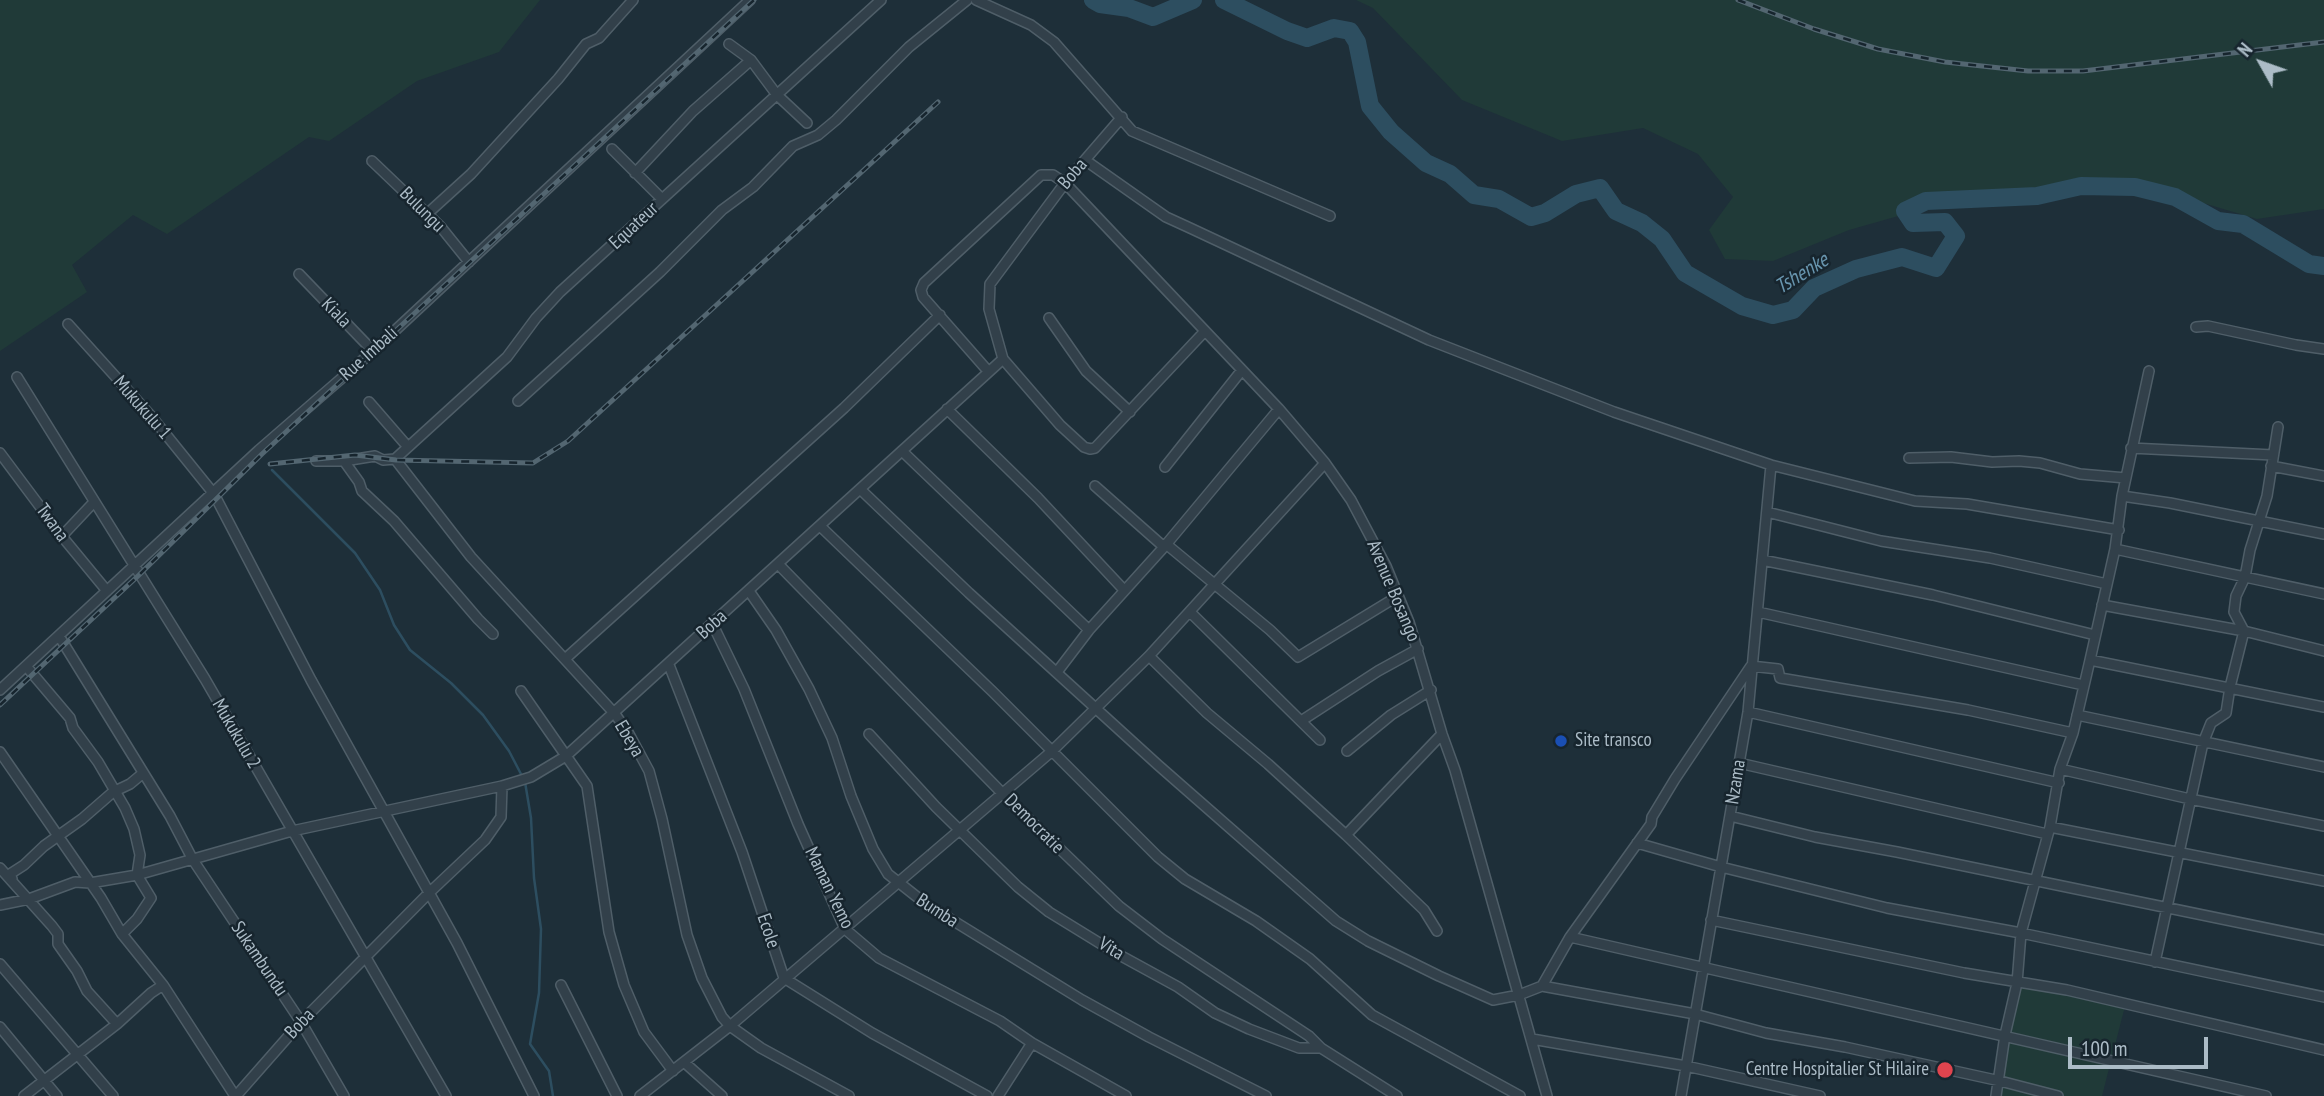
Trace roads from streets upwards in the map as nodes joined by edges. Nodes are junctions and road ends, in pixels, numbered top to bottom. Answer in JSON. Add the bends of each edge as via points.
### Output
{"nodes":[{"id":1,"x":634,"y":0,"type":"edge"},
{"id":2,"x":743,"y":0,"type":"edge"},
{"id":3,"x":750,"y":0,"type":"edge"},
{"id":4,"x":881,"y":0,"type":"edge"},
{"id":5,"x":967,"y":0,"type":"edge"},
{"id":6,"x":976,"y":0,"type":"edge"},
{"id":7,"x":734,"y":14,"type":"junction"},
{"id":8,"x":729,"y":44,"type":"dead end"},
{"id":9,"x":751,"y":60,"type":"junction"},
{"id":10,"x":778,"y":95,"type":"junction"},
{"id":11,"x":1122,"y":117,"type":"junction"},
{"id":12,"x":807,"y":123,"type":"dead end"},
{"id":13,"x":612,"y":149,"type":"dead end"},
{"id":14,"x":1085,"y":160,"type":"junction"},
{"id":15,"x":372,"y":161,"type":"dead end"},
{"id":16,"x":635,"y":173,"type":"junction"},
{"id":17,"x":1065,"y":183,"type":"junction"},
{"id":18,"x":662,"y":199,"type":"junction"},
{"id":19,"x":427,"y":214,"type":"junction"},
{"id":20,"x":1330,"y":216,"type":"dead end"},
{"id":21,"x":469,"y":262,"type":"junction"},
{"id":22,"x":299,"y":274,"type":"dead end"},
{"id":23,"x":940,"y":315,"type":"junction"},
{"id":24,"x":1049,"y":318,"type":"dead end"},
{"id":25,"x":68,"y":324,"type":"dead end"},
{"id":26,"x":2196,"y":327,"type":"dead end"},
{"id":27,"x":1205,"y":331,"type":"junction"},
{"id":28,"x":2324,"y":349,"type":"edge"},
{"id":29,"x":373,"y":351,"type":"junction"},
{"id":30,"x":1003,"y":359,"type":"junction"},
{"id":31,"x":1242,"y":370,"type":"junction"},
{"id":32,"x":988,"y":371,"type":"junction"},
{"id":33,"x":2149,"y":371,"type":"dead end"},
{"id":34,"x":17,"y":377,"type":"dead end"},
{"id":35,"x":518,"y":401,"type":"dead end"},
{"id":36,"x":369,"y":402,"type":"dead end"},
{"id":37,"x":947,"y":409,"type":"junction"},
{"id":38,"x":1279,"y":409,"type":"junction"},
{"id":39,"x":1130,"y":412,"type":"junction"},
{"id":40,"x":2278,"y":427,"type":"dead end"},
{"id":41,"x":408,"y":447,"type":"junction"},
{"id":42,"x":2131,"y":448,"type":"junction"},
{"id":43,"x":902,"y":451,"type":"junction"},
{"id":44,"x":0,"y":453,"type":"edge"},
{"id":45,"x":2273,"y":455,"type":"junction"},
{"id":46,"x":1909,"y":457,"type":"dead end"},
{"id":47,"x":395,"y":459,"type":"junction"},
{"id":48,"x":316,"y":461,"type":"dead end"},
{"id":49,"x":344,"y":461,"type":"junction"},
{"id":50,"x":1325,"y":463,"type":"junction"},
{"id":51,"x":1771,"y":465,"type":"junction"},
{"id":52,"x":2271,"y":466,"type":"junction"},
{"id":53,"x":1165,"y":467,"type":"dead end"},
{"id":54,"x":2324,"y":476,"type":"edge"},
{"id":55,"x":2126,"y":478,"type":"junction"},
{"id":56,"x":1095,"y":486,"type":"dead end"},
{"id":57,"x":860,"y":489,"type":"junction"},
{"id":58,"x":214,"y":494,"type":"junction"},
{"id":59,"x":2122,"y":496,"type":"junction"},
{"id":60,"x":94,"y":502,"type":"junction"},
{"id":61,"x":1767,"y":512,"type":"junction"},
{"id":62,"x":2259,"y":521,"type":"junction"},
{"id":63,"x":820,"y":526,"type":"junction"},
{"id":64,"x":2119,"y":530,"type":"junction"},
{"id":65,"x":2324,"y":534,"type":"edge"},
{"id":66,"x":62,"y":536,"type":"junction"},
{"id":67,"x":1165,"y":545,"type":"junction"},
{"id":68,"x":2115,"y":549,"type":"junction"},
{"id":69,"x":1762,"y":560,"type":"junction"},
{"id":70,"x":135,"y":564,"type":"junction"},
{"id":71,"x":778,"y":564,"type":"junction"},
{"id":72,"x":2245,"y":577,"type":"junction"},
{"id":73,"x":1216,"y":584,"type":"junction"},
{"id":74,"x":2107,"y":584,"type":"junction"},
{"id":75,"x":1124,"y":590,"type":"junction"},
{"id":76,"x":107,"y":591,"type":"junction"},
{"id":77,"x":749,"y":591,"type":"junction"},
{"id":78,"x":2324,"y":594,"type":"edge"},
{"id":79,"x":1398,"y":596,"type":"junction"},
{"id":80,"x":2102,"y":605,"type":"junction"},
{"id":81,"x":1190,"y":612,"type":"junction"},
{"id":82,"x":1758,"y":612,"type":"junction"},
{"id":83,"x":713,"y":625,"type":"junction"},
{"id":84,"x":1089,"y":630,"type":"junction"},
{"id":85,"x":2245,"y":631,"type":"junction"},
{"id":86,"x":493,"y":634,"type":"dead end"},
{"id":87,"x":2095,"y":635,"type":"junction"},
{"id":88,"x":59,"y":636,"type":"junction"},
{"id":89,"x":1418,"y":649,"type":"junction"},
{"id":90,"x":2324,"y":652,"type":"edge"},
{"id":91,"x":1149,"y":656,"type":"junction"},
{"id":92,"x":565,"y":659,"type":"junction"},
{"id":93,"x":2090,"y":660,"type":"junction"},
{"id":94,"x":668,"y":665,"type":"junction"},
{"id":95,"x":26,"y":666,"type":"junction"},
{"id":96,"x":1751,"y":666,"type":"junction"},
{"id":97,"x":1057,"y":672,"type":"junction"},
{"id":98,"x":2,"y":684,"type":"edge"},
{"id":99,"x":2083,"y":685,"type":"junction"},
{"id":100,"x":2230,"y":687,"type":"junction"},
{"id":101,"x":1431,"y":690,"type":"junction"},
{"id":102,"x":521,"y":691,"type":"dead end"},
{"id":103,"x":2324,"y":707,"type":"edge"},
{"id":104,"x":1097,"y":709,"type":"junction"},
{"id":105,"x":1748,"y":712,"type":"junction"},
{"id":106,"x":615,"y":714,"type":"junction"},
{"id":107,"x":2077,"y":715,"type":"junction"},
{"id":108,"x":1301,"y":721,"type":"junction"},
{"id":109,"x":2073,"y":733,"type":"junction"},
{"id":110,"x":869,"y":734,"type":"dead end"},
{"id":111,"x":1442,"y":734,"type":"junction"},
{"id":112,"x":1320,"y":740,"type":"dead end"},
{"id":113,"x":2203,"y":743,"type":"junction"},
{"id":114,"x":1347,"y":751,"type":"dead end"},
{"id":115,"x":0,"y":752,"type":"edge"},
{"id":116,"x":1051,"y":752,"type":"junction"},
{"id":117,"x":566,"y":756,"type":"junction"},
{"id":118,"x":1739,"y":764,"type":"junction"},
{"id":119,"x":2324,"y":767,"type":"edge"},
{"id":120,"x":2060,"y":769,"type":"junction"},
{"id":121,"x":142,"y":774,"type":"junction"},
{"id":122,"x":2059,"y":783,"type":"junction"},
{"id":123,"x":502,"y":786,"type":"junction"},
{"id":124,"x":113,"y":792,"type":"junction"},
{"id":125,"x":1003,"y":794,"type":"junction"},
{"id":126,"x":2190,"y":799,"type":"junction"},
{"id":127,"x":384,"y":811,"type":"junction"},
{"id":128,"x":1731,"y":816,"type":"junction"},
{"id":129,"x":2324,"y":826,"type":"edge"},
{"id":130,"x":959,"y":830,"type":"junction"},
{"id":131,"x":292,"y":831,"type":"junction"},
{"id":132,"x":2048,"y":831,"type":"junction"},
{"id":133,"x":58,"y":835,"type":"junction"},
{"id":134,"x":1346,"y":835,"type":"junction"},
{"id":135,"x":1637,"y":843,"type":"junction"},
{"id":136,"x":2181,"y":852,"type":"junction"},
{"id":137,"x":193,"y":860,"type":"junction"},
{"id":138,"x":1721,"y":867,"type":"junction"},
{"id":139,"x":0,"y":869,"type":"edge"},
{"id":140,"x":137,"y":875,"type":"junction"},
{"id":141,"x":13,"y":881,"type":"junction"},
{"id":142,"x":2036,"y":881,"type":"junction"},
{"id":143,"x":2324,"y":881,"type":"edge"},
{"id":144,"x":897,"y":882,"type":"junction"},
{"id":145,"x":90,"y":883,"type":"junction"},
{"id":146,"x":430,"y":892,"type":"junction"},
{"id":147,"x":29,"y":900,"type":"junction"},
{"id":148,"x":0,"y":905,"type":"edge"},
{"id":149,"x":2168,"y":907,"type":"junction"},
{"id":150,"x":1711,"y":920,"type":"junction"},
{"id":151,"x":845,"y":929,"type":"junction"},
{"id":152,"x":1437,"y":931,"type":"dead end"},
{"id":153,"x":2021,"y":933,"type":"junction"},
{"id":154,"x":122,"y":934,"type":"junction"},
{"id":155,"x":1570,"y":937,"type":"junction"},
{"id":156,"x":2324,"y":940,"type":"edge"},
{"id":157,"x":366,"y":956,"type":"junction"},
{"id":158,"x":2155,"y":962,"type":"junction"},
{"id":159,"x":0,"y":964,"type":"edge"},
{"id":160,"x":1704,"y":967,"type":"junction"},
{"id":161,"x":784,"y":978,"type":"junction"},
{"id":162,"x":2017,"y":983,"type":"junction"},
{"id":163,"x":163,"y":985,"type":"junction"},
{"id":164,"x":561,"y":985,"type":"dead end"},
{"id":165,"x":1542,"y":986,"type":"junction"},
{"id":166,"x":1519,"y":995,"type":"junction"},
{"id":167,"x":2324,"y":997,"type":"edge"},
{"id":168,"x":1695,"y":1014,"type":"junction"},
{"id":169,"x":301,"y":1022,"type":"junction"},
{"id":170,"x":117,"y":1024,"type":"junction"},
{"id":171,"x":730,"y":1026,"type":"junction"},
{"id":172,"x":0,"y":1027,"type":"edge"},
{"id":173,"x":2005,"y":1035,"type":"junction"},
{"id":174,"x":1532,"y":1039,"type":"junction"},
{"id":175,"x":1031,"y":1043,"type":"junction"},
{"id":176,"x":1321,"y":1048,"type":"junction"},
{"id":177,"x":2324,"y":1050,"type":"edge"},
{"id":178,"x":77,"y":1055,"type":"junction"},
{"id":179,"x":685,"y":1063,"type":"junction"},
{"id":180,"x":1686,"y":1066,"type":"junction"},
{"id":181,"x":673,"y":1071,"type":"junction"},
{"id":182,"x":45,"y":1079,"type":"junction"},
{"id":183,"x":2000,"y":1081,"type":"junction"},
{"id":184,"x":24,"y":1096,"type":"edge"},
{"id":185,"x":57,"y":1096,"type":"edge"},
{"id":186,"x":113,"y":1096,"type":"edge"},
{"id":187,"x":235,"y":1096,"type":"edge"},
{"id":188,"x":344,"y":1096,"type":"edge"},
{"id":189,"x":446,"y":1096,"type":"edge"},
{"id":190,"x":534,"y":1096,"type":"edge"},
{"id":191,"x":617,"y":1096,"type":"edge"},
{"id":192,"x":640,"y":1096,"type":"edge"},
{"id":193,"x":722,"y":1096,"type":"edge"},
{"id":194,"x":849,"y":1096,"type":"edge"},
{"id":195,"x":987,"y":1096,"type":"edge"},
{"id":196,"x":998,"y":1096,"type":"edge"},
{"id":197,"x":1126,"y":1096,"type":"edge"},
{"id":198,"x":1266,"y":1096,"type":"edge"},
{"id":199,"x":1397,"y":1096,"type":"edge"},
{"id":200,"x":1520,"y":1096,"type":"edge"},
{"id":201,"x":1547,"y":1096,"type":"edge"},
{"id":202,"x":1681,"y":1096,"type":"edge"},
{"id":203,"x":1820,"y":1096,"type":"edge"},
{"id":204,"x":1996,"y":1096,"type":"edge"},
{"id":205,"x":2058,"y":1096,"type":"edge"},
{"id":206,"x":2266,"y":1096,"type":"edge"}],
"edges":[{"from":1,"to":19,"type":"street","via":[[604,33],[586,44],[471,174]]},
{"from":2,"to":7,"type":"street"},
{"from":3,"to":7,"type":"street"},
{"from":4,"to":10,"type":"street","name":"Equateur"},
{"from":5,"to":35,"type":"street","via":[[909,47],[836,120],[818,135],[793,146]]},
{"from":6,"to":11,"type":"street","via":[[1031,25],[1054,42]]},
{"from":7,"to":21,"type":"street","name":"Rue Imbali"},
{"from":8,"to":9,"type":"street"},
{"from":9,"to":10,"type":"street"},
{"from":9,"to":16,"type":"street","via":[[693,111]]},
{"from":10,"to":12,"type":"street"},
{"from":10,"to":18,"type":"street","name":"Equateur"},
{"from":11,"to":14,"type":"street","name":"Boba"},
{"from":11,"to":20,"type":"street","via":[[1132,131]]},
{"from":13,"to":16,"type":"street"},
{"from":14,"to":17,"type":"street","name":"Boba"},
{"from":14,"to":51,"type":"street","via":[[1166,217],[1429,340],[1614,412]]},
{"from":15,"to":19,"type":"street","name":"Bulungu"},
{"from":16,"to":18,"type":"street"},
{"from":17,"to":23,"type":"street","via":[[1053,175],[1041,175],[924,283],[923,297]]},
{"from":17,"to":27,"type":"street","name":"Avenue Bosango"},
{"from":17,"to":30,"type":"street","name":"Boba","via":[[990,284],[989,309]]},
{"from":18,"to":41,"type":"street","name":"Equateur","via":[[560,292],[508,357]]},
{"from":19,"to":21,"type":"street","name":"Bulungu"},
{"from":21,"to":29,"type":"street","name":"Rue Imbali"},
{"from":22,"to":29,"type":"street","name":"Kiala"},
{"from":23,"to":32,"type":"street"},
{"from":23,"to":92,"type":"street","via":[[844,408]]},
{"from":24,"to":39,"type":"street","via":[[1086,371]]},
{"from":25,"to":58,"type":"street","name":"Mukukulu 1"},
{"from":26,"to":28,"type":"street"},
{"from":27,"to":31,"type":"street","name":"Avenue Bosango"},
{"from":27,"to":39,"type":"street"},
{"from":29,"to":58,"type":"street","name":"Rue Imbali"},
{"from":30,"to":32,"type":"street","name":"Boba"},
{"from":30,"to":39,"type":"street","via":[[1084,447],[1096,448]]},
{"from":31,"to":38,"type":"street","name":"Avenue Bosango"},
{"from":31,"to":53,"type":"street"},
{"from":32,"to":37,"type":"street","name":"Boba"},
{"from":33,"to":42,"type":"street"},
{"from":34,"to":60,"type":"street","name":"Mukukulu 2"},
{"from":36,"to":41,"type":"street"},
{"from":37,"to":43,"type":"street","name":"Boba"},
{"from":37,"to":75,"type":"street"},
{"from":38,"to":50,"type":"street","name":"Avenue Bosango"},
{"from":38,"to":67,"type":"street"},
{"from":40,"to":45,"type":"street"},
{"from":41,"to":47,"type":"street","name":"Equateur"},
{"from":42,"to":45,"type":"street"},
{"from":42,"to":55,"type":"street"},
{"from":43,"to":57,"type":"street","name":"Boba"},
{"from":43,"to":84,"type":"street"},
{"from":44,"to":66,"type":"street","name":"Twana"},
{"from":45,"to":52,"type":"street"},
{"from":46,"to":55,"type":"street","via":[[2040,463],[2080,474]]},
{"from":47,"to":49,"type":"street","via":[[375,456]]},
{"from":47,"to":92,"type":"street","name":"Ebeya","via":[[471,557]]},
{"from":48,"to":49,"type":"street"},
{"from":49,"to":86,"type":"street","via":[[362,491]]},
{"from":50,"to":73,"type":"street"},
{"from":50,"to":79,"type":"street","name":"Avenue Bosango","via":[[1351,500]]},
{"from":51,"to":61,"type":"street","name":"Nzama"},
{"from":51,"to":64,"type":"street","via":[[1915,501],[1966,504]]},
{"from":52,"to":54,"type":"street"},
{"from":52,"to":62,"type":"street"},
{"from":55,"to":59,"type":"street"},
{"from":56,"to":67,"type":"street"},
{"from":57,"to":63,"type":"street","name":"Boba"},
{"from":57,"to":97,"type":"street"},
{"from":58,"to":70,"type":"street","name":"Rue Imbali"},
{"from":58,"to":127,"type":"street","name":"Mukukulu 1"},
{"from":59,"to":62,"type":"street"},
{"from":59,"to":64,"type":"street"},
{"from":60,"to":66,"type":"street"},
{"from":60,"to":70,"type":"street","name":"Mukukulu 2"},
{"from":61,"to":69,"type":"street","name":"Nzama"},
{"from":61,"to":74,"type":"street","via":[[1881,541],[1990,558]]},
{"from":62,"to":65,"type":"street"},
{"from":62,"to":72,"type":"street"},
{"from":63,"to":71,"type":"street","name":"Boba"},
{"from":63,"to":116,"type":"street"},
{"from":64,"to":68,"type":"street"},
{"from":66,"to":76,"type":"street","name":"Twana"},
{"from":67,"to":73,"type":"street"},
{"from":67,"to":75,"type":"street"},
{"from":68,"to":72,"type":"street"},
{"from":68,"to":74,"type":"street"},
{"from":69,"to":82,"type":"street","name":"Nzama"},
{"from":69,"to":87,"type":"street"},
{"from":70,"to":76,"type":"street","name":"Rue Imbali"},
{"from":70,"to":131,"type":"street","name":"Mukukulu 2"},
{"from":71,"to":77,"type":"street","name":"Boba"},
{"from":71,"to":125,"type":"street","name":"Democratie"},
{"from":72,"to":78,"type":"street"},
{"from":72,"to":85,"type":"street","via":[[2234,612]]},
{"from":73,"to":79,"type":"street","via":[[1298,657]]},
{"from":73,"to":81,"type":"street"},
{"from":74,"to":80,"type":"street"},
{"from":75,"to":84,"type":"street"},
{"from":76,"to":88,"type":"street","name":"Rue Imbali"},
{"from":77,"to":83,"type":"street","name":"Boba"},
{"from":77,"to":144,"type":"street","name":"Bumba","via":[[809,688],[880,865]]},
{"from":79,"to":89,"type":"street","name":"Avenue Bosango"},
{"from":80,"to":85,"type":"street"},
{"from":80,"to":87,"type":"street"},
{"from":81,"to":91,"type":"street"},
{"from":81,"to":108,"type":"street"},
{"from":82,"to":96,"type":"street","name":"Nzama"},
{"from":82,"to":99,"type":"street"},
{"from":83,"to":94,"type":"street","name":"Boba"},
{"from":83,"to":151,"type":"street","name":"Maman Yemo"},
{"from":84,"to":97,"type":"street"},
{"from":85,"to":90,"type":"street"},
{"from":85,"to":100,"type":"street"},
{"from":87,"to":93,"type":"street"},
{"from":88,"to":95,"type":"street","name":"Rue Imbali"},
{"from":88,"to":121,"type":"street","name":"Sukambundu"},
{"from":89,"to":101,"type":"street","name":"Avenue Bosango"},
{"from":89,"to":108,"type":"street"},
{"from":91,"to":104,"type":"street"},
{"from":91,"to":134,"type":"street","via":[[1206,713]]},
{"from":92,"to":106,"type":"street","name":"Ebeya"},
{"from":93,"to":99,"type":"street"},
{"from":93,"to":100,"type":"street"},
{"from":94,"to":106,"type":"street","name":"Boba"},
{"from":94,"to":161,"type":"street","name":"Ecole","via":[[742,852]]},
{"from":95,"to":98,"type":"street","name":"Rue Imbali"},
{"from":95,"to":124,"type":"street","via":[[70,718]]},
{"from":96,"to":105,"type":"street","name":"Nzama"},
{"from":96,"to":109,"type":"street","via":[[1778,669],[1780,678]]},
{"from":96,"to":135,"type":"street"},
{"from":97,"to":104,"type":"street"},
{"from":99,"to":107,"type":"street"},
{"from":100,"to":103,"type":"street"},
{"from":100,"to":113,"type":"street","via":[[2226,713],[2211,723]]},
{"from":101,"to":111,"type":"street","name":"Avenue Bosango"},
{"from":101,"to":114,"type":"street"},
{"from":102,"to":117,"type":"street"},
{"from":104,"to":116,"type":"street"},
{"from":104,"to":166,"type":"street","via":[[1254,852],[1351,932],[1493,1000]]},
{"from":105,"to":118,"type":"street","name":"Nzama"},
{"from":105,"to":122,"type":"street"},
{"from":106,"to":117,"type":"street","name":"Boba"},
{"from":106,"to":171,"type":"street","name":"Ebeya","via":[[649,771],[687,935],[712,1001]]},
{"from":107,"to":109,"type":"street"},
{"from":107,"to":113,"type":"street"},
{"from":108,"to":112,"type":"street"},
{"from":109,"to":120,"type":"street"},
{"from":110,"to":130,"type":"street","name":"Vita"},
{"from":111,"to":134,"type":"street"},
{"from":111,"to":166,"type":"street","name":"Avenue Bosango"},
{"from":113,"to":119,"type":"street"},
{"from":113,"to":126,"type":"street"},
{"from":115,"to":133,"type":"street"},
{"from":116,"to":125,"type":"street"},
{"from":116,"to":200,"type":"street","via":[[1185,878],[1310,959],[1372,1014]]},
{"from":117,"to":123,"type":"street","name":"Boba","via":[[531,777]]},
{"from":117,"to":181,"type":"street","via":[[587,786],[610,932],[624,985],[644,1032]]},
{"from":118,"to":128,"type":"street","name":"Nzama"},
{"from":118,"to":132,"type":"street"},
{"from":120,"to":122,"type":"street"},
{"from":120,"to":126,"type":"street"},
{"from":121,"to":124,"type":"street"},
{"from":121,"to":137,"type":"street","name":"Sukambundu"},
{"from":122,"to":132,"type":"street"},
{"from":123,"to":127,"type":"street"},
{"from":123,"to":146,"type":"street","name":"Boba","via":[[501,817],[494,828],[473,854]]},
{"from":124,"to":133,"type":"street"},
{"from":124,"to":140,"type":"street","via":[[134,829],[140,855]]},
{"from":125,"to":130,"type":"street"},
{"from":125,"to":176,"type":"street","name":"Democratie","via":[[1119,906]]},
{"from":126,"to":129,"type":"street"},
{"from":126,"to":136,"type":"street"},
{"from":127,"to":131,"type":"street"},
{"from":127,"to":146,"type":"street","name":"Mukukulu 1"},
{"from":128,"to":138,"type":"street","name":"Nzama"},
{"from":128,"to":142,"type":"street"},
{"from":130,"to":144,"type":"street"},
{"from":130,"to":176,"type":"street","name":"Vita","via":[[1034,901],[1215,1013],[1299,1048]]},
{"from":131,"to":137,"type":"street"},
{"from":131,"to":157,"type":"street","name":"Mukukulu 2"},
{"from":132,"to":136,"type":"street"},
{"from":132,"to":142,"type":"street"},
{"from":133,"to":141,"type":"street","via":[[10,874]]},
{"from":133,"to":145,"type":"street"},
{"from":134,"to":152,"type":"street","via":[[1424,910]]},
{"from":135,"to":138,"type":"street"},
{"from":135,"to":155,"type":"street"},
{"from":136,"to":143,"type":"street"},
{"from":136,"to":149,"type":"street"},
{"from":137,"to":140,"type":"street"},
{"from":137,"to":169,"type":"street","name":"Sukambundu"},
{"from":138,"to":150,"type":"street","name":"Nzama"},
{"from":138,"to":153,"type":"street","via":[[1888,908]]},
{"from":139,"to":141,"type":"street"},
{"from":140,"to":145,"type":"street"},
{"from":140,"to":154,"type":"street","via":[[151,898]]},
{"from":141,"to":147,"type":"street"},
{"from":142,"to":149,"type":"street"},
{"from":142,"to":153,"type":"street"},
{"from":144,"to":151,"type":"street"},
{"from":144,"to":198,"type":"street","name":"Bumba","via":[[1082,1000]]},
{"from":145,"to":147,"type":"street","via":[[75,882]]},
{"from":145,"to":154,"type":"street"},
{"from":146,"to":157,"type":"street","name":"Boba"},
{"from":146,"to":190,"type":"street","name":"Mukukulu 1"},
{"from":147,"to":148,"type":"street"},
{"from":147,"to":170,"type":"street","via":[[58,934],[58,944],[87,991]]},
{"from":149,"to":156,"type":"street"},
{"from":149,"to":158,"type":"street"},
{"from":150,"to":160,"type":"street","name":"Nzama"},
{"from":150,"to":162,"type":"street"},
{"from":151,"to":161,"type":"street"},
{"from":151,"to":175,"type":"street","name":"Maman Yemo","via":[[879,958],[1000,1021]]},
{"from":153,"to":158,"type":"street"},
{"from":153,"to":162,"type":"street"},
{"from":154,"to":163,"type":"street"},
{"from":155,"to":160,"type":"street"},
{"from":155,"to":165,"type":"street"},
{"from":157,"to":169,"type":"street","name":"Boba"},
{"from":157,"to":189,"type":"street","name":"Mukukulu 2"},
{"from":158,"to":167,"type":"street"},
{"from":159,"to":178,"type":"street"},
{"from":160,"to":168,"type":"street","name":"Nzama"},
{"from":160,"to":173,"type":"street"},
{"from":161,"to":171,"type":"street"},
{"from":161,"to":195,"type":"street"},
{"from":162,"to":173,"type":"street"},
{"from":162,"to":177,"type":"street"},
{"from":163,"to":170,"type":"street"},
{"from":163,"to":187,"type":"street"},
{"from":164,"to":191,"type":"street"},
{"from":165,"to":166,"type":"street"},
{"from":165,"to":168,"type":"street"},
{"from":166,"to":174,"type":"street","name":"Avenue Bosango"},
{"from":168,"to":180,"type":"street","name":"Nzama"},
{"from":168,"to":183,"type":"street"},
{"from":169,"to":187,"type":"street","name":"Boba"},
{"from":169,"to":188,"type":"street","name":"Sukambundu"},
{"from":170,"to":178,"type":"street"},
{"from":171,"to":179,"type":"street"},
{"from":171,"to":194,"type":"street","name":"Ebeya"},
{"from":172,"to":182,"type":"street"},
{"from":173,"to":183,"type":"street"},
{"from":173,"to":206,"type":"street"},
{"from":174,"to":180,"type":"street"},
{"from":174,"to":201,"type":"street","name":"Avenue Bosango"},
{"from":175,"to":196,"type":"street"},
{"from":175,"to":197,"type":"street","name":"Maman Yemo"},
{"from":176,"to":199,"type":"street","name":"Vita"},
{"from":178,"to":182,"type":"street"},
{"from":178,"to":186,"type":"street"},
{"from":179,"to":181,"type":"street"},
{"from":179,"to":193,"type":"street"},
{"from":180,"to":202,"type":"street","name":"Nzama"},
{"from":180,"to":203,"type":"street"},
{"from":181,"to":192,"type":"street"},
{"from":182,"to":184,"type":"street"},
{"from":182,"to":185,"type":"street"},
{"from":183,"to":204,"type":"street"},
{"from":183,"to":205,"type":"street"}]}
